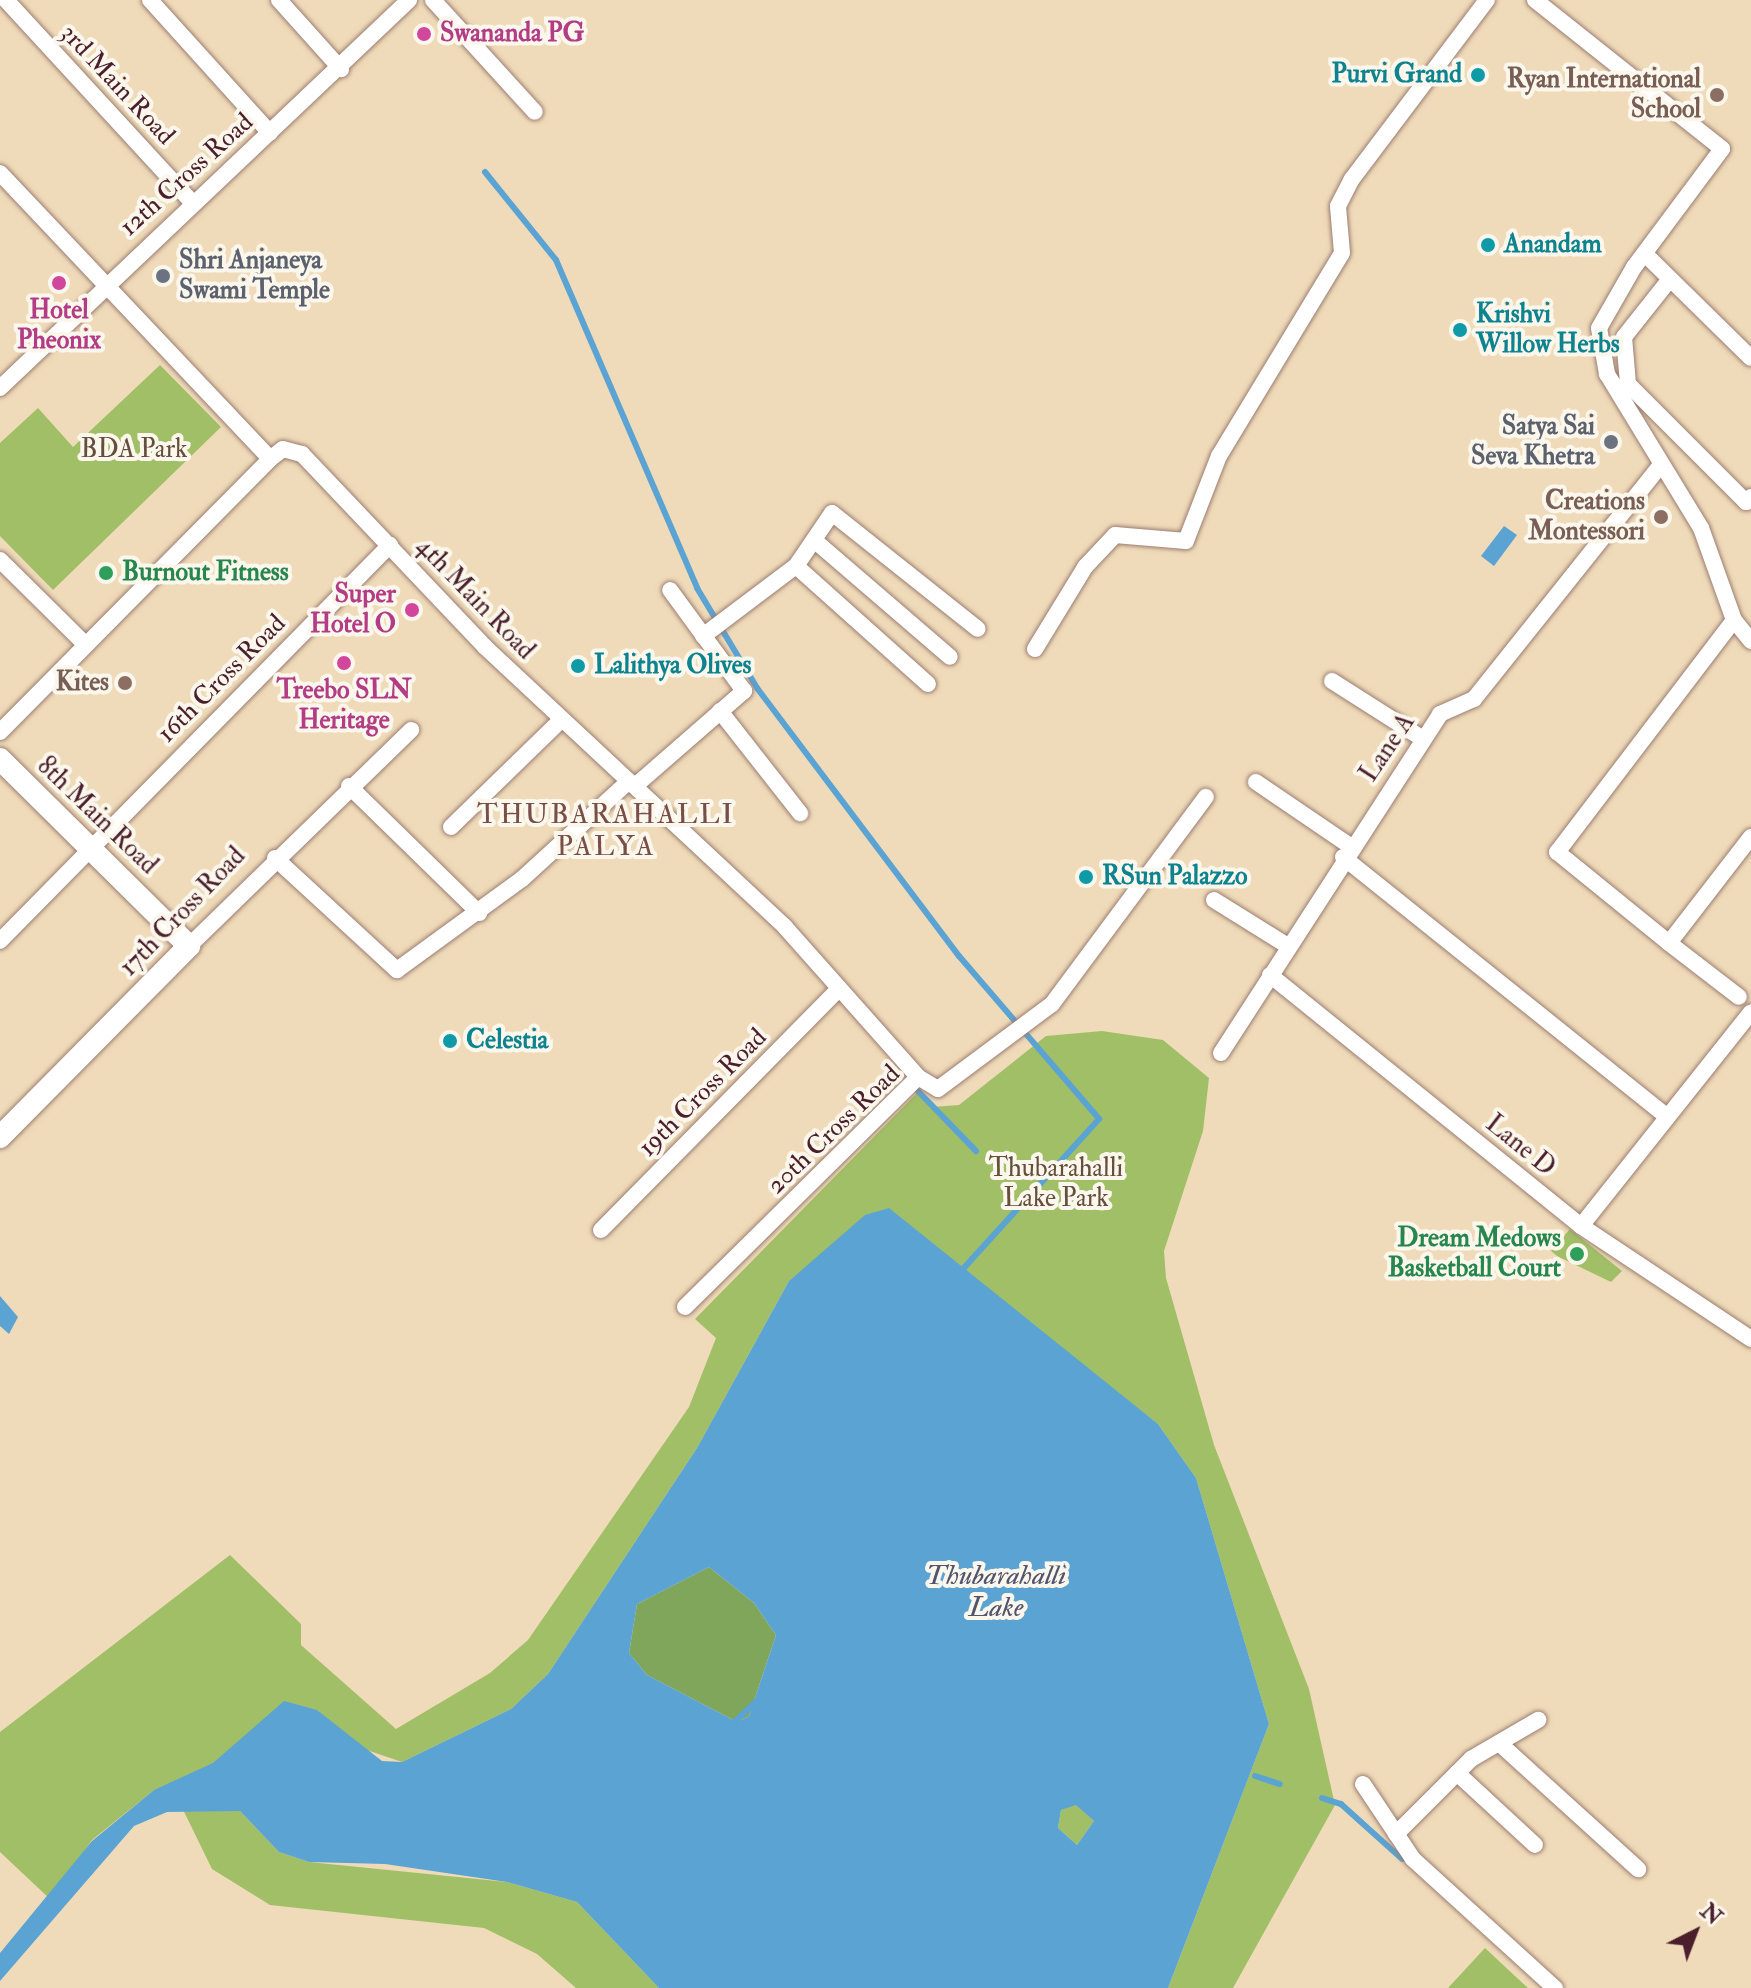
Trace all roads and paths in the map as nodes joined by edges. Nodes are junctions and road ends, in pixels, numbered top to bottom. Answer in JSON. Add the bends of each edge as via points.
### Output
{"nodes":[{"id":1,"x":6,"y":0,"type":"edge"},
{"id":2,"x":150,"y":0,"type":"edge"},
{"id":3,"x":279,"y":0,"type":"edge"},
{"id":4,"x":409,"y":0,"type":"edge"},
{"id":5,"x":433,"y":0,"type":"edge"},
{"id":6,"x":1487,"y":0,"type":"edge"},
{"id":7,"x":1535,"y":0,"type":"edge"},
{"id":8,"x":341,"y":69,"type":"junction"},
{"id":9,"x":535,"y":112,"type":"dead end"},
{"id":10,"x":270,"y":133,"type":"junction"},
{"id":11,"x":0,"y":173,"type":"edge"},
{"id":12,"x":192,"y":202,"type":"junction"},
{"id":13,"x":1645,"y":254,"type":"junction"},
{"id":14,"x":1670,"y":279,"type":"junction"},
{"id":15,"x":104,"y":285,"type":"junction"},
{"id":16,"x":1751,"y":358,"type":"edge"},
{"id":17,"x":0,"y":388,"type":"edge"},
{"id":18,"x":270,"y":459,"type":"junction"},
{"id":19,"x":1661,"y":465,"type":"junction"},
{"id":20,"x":1751,"y":497,"type":"edge"},
{"id":21,"x":814,"y":540,"type":"junction"},
{"id":22,"x":390,"y":545,"type":"junction"},
{"id":23,"x":0,"y":560,"type":"edge"},
{"id":24,"x":796,"y":566,"type":"junction"},
{"id":25,"x":670,"y":590,"type":"dead end"},
{"id":26,"x":1734,"y":620,"type":"junction"},
{"id":27,"x":714,"y":628,"type":"junction"},
{"id":28,"x":978,"y":629,"type":"dead end"},
{"id":29,"x":1751,"y":641,"type":"edge"},
{"id":30,"x":84,"y":643,"type":"junction"},
{"id":31,"x":1035,"y":649,"type":"dead end"},
{"id":32,"x":950,"y":657,"type":"dead end"},
{"id":33,"x":1332,"y":681,"type":"dead end"},
{"id":34,"x":928,"y":684,"type":"dead end"},
{"id":35,"x":720,"y":711,"type":"junction"},
{"id":36,"x":560,"y":721,"type":"junction"},
{"id":37,"x":411,"y":730,"type":"dead end"},
{"id":38,"x":0,"y":732,"type":"edge"},
{"id":39,"x":1423,"y":739,"type":"junction"},
{"id":40,"x":0,"y":759,"type":"edge"},
{"id":41,"x":1256,"y":782,"type":"dead end"},
{"id":42,"x":632,"y":783,"type":"junction"},
{"id":43,"x":349,"y":786,"type":"junction"},
{"id":44,"x":1206,"y":797,"type":"dead end"},
{"id":45,"x":800,"y":813,"type":"dead end"},
{"id":46,"x":451,"y":827,"type":"dead end"},
{"id":47,"x":1751,"y":837,"type":"edge"},
{"id":48,"x":89,"y":847,"type":"junction"},
{"id":49,"x":1347,"y":851,"type":"junction"},
{"id":50,"x":275,"y":858,"type":"junction"},
{"id":51,"x":1214,"y":900,"type":"dead end"},
{"id":52,"x":479,"y":913,"type":"junction"},
{"id":53,"x":0,"y":941,"type":"edge"},
{"id":54,"x":1669,"y":943,"type":"junction"},
{"id":55,"x":189,"y":946,"type":"junction"},
{"id":56,"x":1288,"y":946,"type":"junction"},
{"id":57,"x":1270,"y":975,"type":"junction"},
{"id":58,"x":838,"y":990,"type":"junction"},
{"id":59,"x":1739,"y":997,"type":"dead end"},
{"id":60,"x":1751,"y":1012,"type":"edge"},
{"id":61,"x":1221,"y":1053,"type":"dead end"},
{"id":62,"x":918,"y":1077,"type":"junction"},
{"id":63,"x":1665,"y":1115,"type":"junction"},
{"id":64,"x":0,"y":1137,"type":"edge"},
{"id":65,"x":1581,"y":1226,"type":"junction"},
{"id":66,"x":601,"y":1230,"type":"dead end"},
{"id":67,"x":685,"y":1307,"type":"dead end"},
{"id":68,"x":1751,"y":1338,"type":"edge"},
{"id":69,"x":1538,"y":1720,"type":"dead end"},
{"id":70,"x":1499,"y":1743,"type":"junction"},
{"id":71,"x":1457,"y":1773,"type":"junction"},
{"id":72,"x":1363,"y":1784,"type":"dead end"},
{"id":73,"x":1396,"y":1834,"type":"junction"},
{"id":74,"x":1535,"y":1845,"type":"dead end"},
{"id":75,"x":1638,"y":1869,"type":"dead end"},
{"id":76,"x":1555,"y":1988,"type":"edge"}],
"edges":[{"from":1,"to":12,"type":"street","name":"3rd Main Road"},
{"from":2,"to":10,"type":"street"},
{"from":3,"to":8,"type":"street"},
{"from":4,"to":8,"type":"street","name":"12th Cross Road"},
{"from":5,"to":9,"type":"street"},
{"from":6,"to":31,"type":"street","via":[[1352,179],[1338,206],[1342,253],[1219,456],[1186,541],[1115,535],[1085,567]]},
{"from":7,"to":13,"type":"street","via":[[1722,149]]},
{"from":8,"to":10,"type":"street","name":"12th Cross Road"},
{"from":10,"to":12,"type":"street","name":"12th Cross Road"},
{"from":11,"to":15,"type":"street"},
{"from":12,"to":15,"type":"street","name":"12th Cross Road"},
{"from":13,"to":14,"type":"street"},
{"from":13,"to":19,"type":"street","via":[[1599,328],[1607,374]]},
{"from":14,"to":16,"type":"street"},
{"from":14,"to":20,"type":"street","via":[[1624,337],[1628,384],[1746,502]]},
{"from":15,"to":17,"type":"street","name":"12th Cross Road"},
{"from":15,"to":18,"type":"street"},
{"from":18,"to":22,"type":"street","name":"4th Main Road","via":[[283,449],[302,454]]},
{"from":18,"to":30,"type":"street"},
{"from":19,"to":26,"type":"street","via":[[1701,528]]},
{"from":19,"to":39,"type":"street","name":"Lane A","via":[[1474,699],[1440,714]]},
{"from":21,"to":24,"type":"street"},
{"from":21,"to":28,"type":"street","via":[[832,513]]},
{"from":21,"to":32,"type":"street"},
{"from":22,"to":36,"type":"street","name":"4th Main Road"},
{"from":22,"to":48,"type":"street","name":"16th Cross Road"},
{"from":23,"to":30,"type":"street"},
{"from":24,"to":27,"type":"street"},
{"from":24,"to":34,"type":"street"},
{"from":25,"to":27,"type":"street"},
{"from":26,"to":29,"type":"street"},
{"from":26,"to":54,"type":"street","via":[[1557,852]]},
{"from":27,"to":35,"type":"street","via":[[744,691]]},
{"from":30,"to":38,"type":"street"},
{"from":33,"to":39,"type":"street"},
{"from":35,"to":42,"type":"street"},
{"from":35,"to":45,"type":"street"},
{"from":36,"to":42,"type":"street","name":"4th Main Road"},
{"from":36,"to":46,"type":"street"},
{"from":37,"to":43,"type":"street","name":"17th Cross Road"},
{"from":39,"to":49,"type":"street","name":"Lane A"},
{"from":40,"to":48,"type":"street","name":"8th Main Road"},
{"from":41,"to":49,"type":"street"},
{"from":42,"to":52,"type":"street"},
{"from":42,"to":58,"type":"street","name":"4th Main Road","via":[[785,927]]},
{"from":43,"to":50,"type":"street","name":"17th Cross Road"},
{"from":43,"to":52,"type":"street"},
{"from":44,"to":62,"type":"street","name":"20th Cross Road","via":[[1052,1004],[938,1089]]},
{"from":47,"to":54,"type":"street"},
{"from":48,"to":53,"type":"street","name":"16th Cross Road"},
{"from":48,"to":55,"type":"street","name":"8th Main Road"},
{"from":49,"to":56,"type":"street","name":"Lane A"},
{"from":49,"to":63,"type":"street"},
{"from":50,"to":52,"type":"street","via":[[397,970]]},
{"from":50,"to":55,"type":"street","name":"17th Cross Road"},
{"from":51,"to":56,"type":"street"},
{"from":54,"to":59,"type":"street"},
{"from":55,"to":64,"type":"street","name":"17th Cross Road"},
{"from":56,"to":57,"type":"street","name":"Lane A"},
{"from":57,"to":61,"type":"street","name":"Lane A"},
{"from":57,"to":65,"type":"street","name":"Lane D"},
{"from":58,"to":62,"type":"street","name":"4th Main Road"},
{"from":58,"to":66,"type":"street","name":"19th Cross Road"},
{"from":60,"to":63,"type":"street"},
{"from":62,"to":67,"type":"street","name":"20th Cross Road"},
{"from":63,"to":65,"type":"street"},
{"from":65,"to":68,"type":"street","name":"Lane D"},
{"from":69,"to":70,"type":"street"},
{"from":70,"to":71,"type":"street"},
{"from":70,"to":75,"type":"street"},
{"from":71,"to":73,"type":"street"},
{"from":71,"to":74,"type":"street"},
{"from":72,"to":73,"type":"street"},
{"from":73,"to":76,"type":"street","via":[[1413,1859]]}]}
